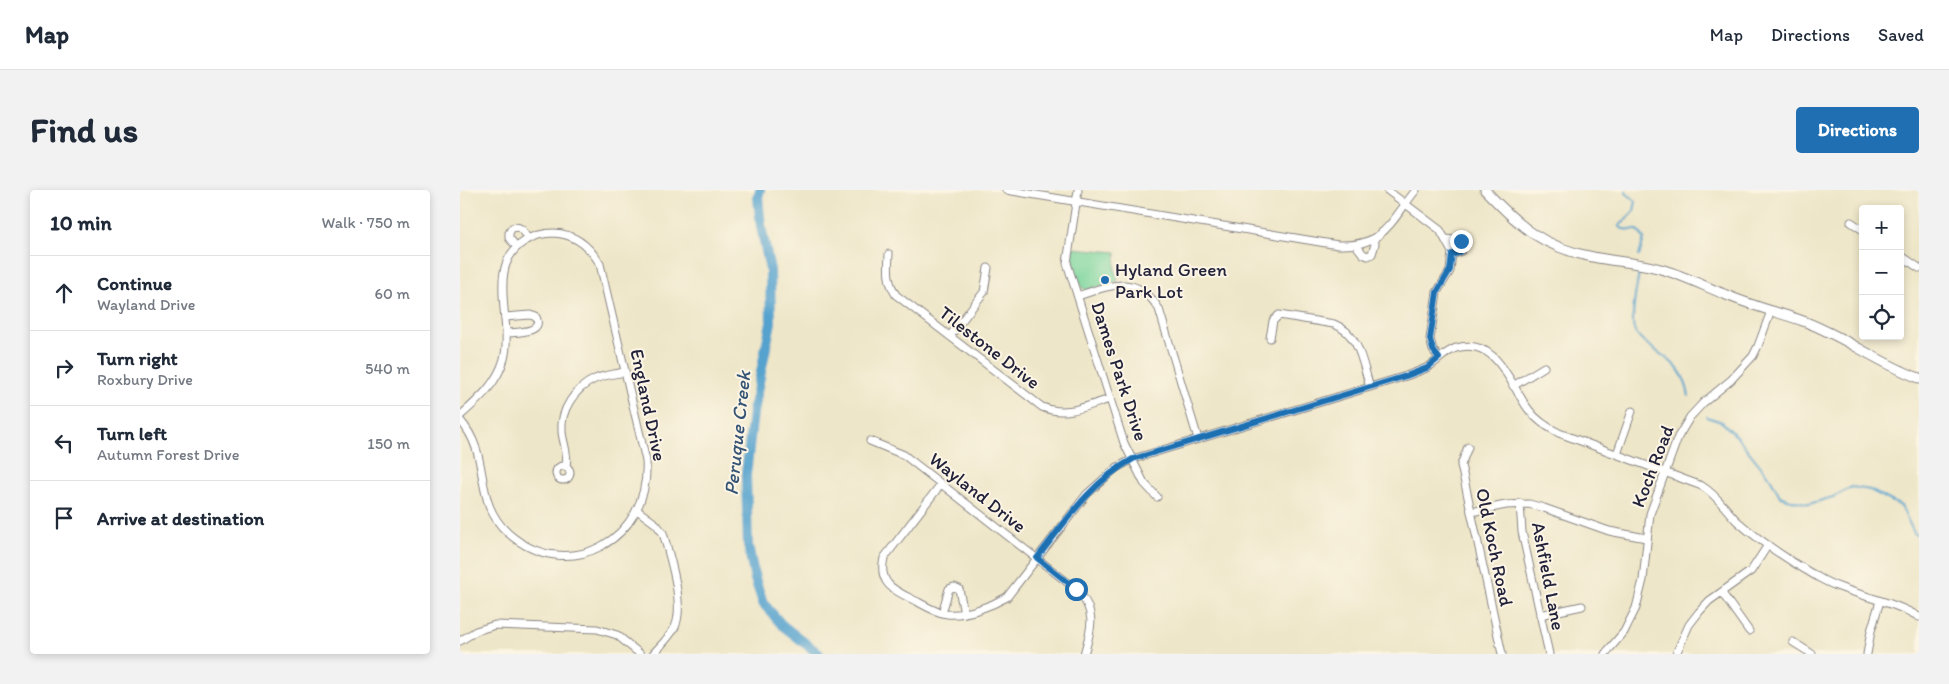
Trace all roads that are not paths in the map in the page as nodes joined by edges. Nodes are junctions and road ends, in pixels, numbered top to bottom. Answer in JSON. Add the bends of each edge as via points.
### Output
{"nodes":[{"id":1,"x":1006,"y":190,"type":"edge"},
{"id":2,"x":1078,"y":190,"type":"edge"},
{"id":3,"x":1387,"y":190,"type":"edge"},
{"id":4,"x":1416,"y":190,"type":"edge"},
{"id":5,"x":1485,"y":190,"type":"edge"},
{"id":6,"x":1076,"y":202,"type":"junction"},
{"id":7,"x":1405,"y":203,"type":"junction"},
{"id":8,"x":1851,"y":222,"type":"dead end"},
{"id":9,"x":1859,"y":227,"type":"edge"},
{"id":10,"x":1374,"y":238,"type":"junction"},
{"id":11,"x":529,"y":239,"type":"junction"},
{"id":12,"x":1446,"y":239,"type":"junction"},
{"id":13,"x":1356,"y":245,"type":"junction"},
{"id":14,"x":518,"y":247,"type":"junction"},
{"id":15,"x":889,"y":254,"type":"dead end"},
{"id":16,"x":1452,"y":254,"type":"junction"},
{"id":17,"x":1904,"y":258,"type":"edge"},
{"id":18,"x":988,"y":268,"type":"dead end"},
{"id":19,"x":1919,"y":268,"type":"edge"},
{"id":20,"x":1078,"y":296,"type":"junction"},
{"id":21,"x":1771,"y":311,"type":"junction"},
{"id":22,"x":505,"y":318,"type":"junction"},
{"id":23,"x":507,"y":333,"type":"junction"},
{"id":24,"x":950,"y":336,"type":"junction"},
{"id":25,"x":1270,"y":338,"type":"dead end"},
{"id":26,"x":1439,"y":358,"type":"junction"},
{"id":27,"x":1544,"y":367,"type":"dead end"},
{"id":28,"x":625,"y":372,"type":"junction"},
{"id":29,"x":1919,"y":378,"type":"edge"},
{"id":30,"x":1513,"y":386,"type":"junction"},
{"id":31,"x":1370,"y":387,"type":"junction"},
{"id":32,"x":1110,"y":399,"type":"junction"},
{"id":33,"x":1632,"y":411,"type":"dead end"},
{"id":34,"x":460,"y":416,"type":"edge"},
{"id":35,"x":460,"y":420,"type":"edge"},
{"id":36,"x":1198,"y":439,"type":"junction"},
{"id":37,"x":870,"y":442,"type":"dead end"},
{"id":38,"x":1468,"y":447,"type":"dead end"},
{"id":39,"x":1617,"y":454,"type":"junction"},
{"id":40,"x":1133,"y":459,"type":"junction"},
{"id":41,"x":566,"y":466,"type":"dead end"},
{"id":42,"x":1665,"y":472,"type":"junction"},
{"id":43,"x":940,"y":484,"type":"junction"},
{"id":44,"x":1157,"y":497,"type":"dead end"},
{"id":45,"x":1520,"y":503,"type":"junction"},
{"id":46,"x":637,"y":510,"type":"junction"},
{"id":47,"x":1471,"y":512,"type":"junction"},
{"id":48,"x":1646,"y":538,"type":"junction"},
{"id":49,"x":1768,"y":545,"type":"junction"},
{"id":50,"x":1037,"y":558,"type":"junction"},
{"id":51,"x":1722,"y":593,"type":"junction"},
{"id":52,"x":1880,"y":601,"type":"junction"},
{"id":53,"x":1582,"y":606,"type":"dead end"},
{"id":54,"x":964,"y":612,"type":"junction"},
{"id":55,"x":942,"y":613,"type":"junction"},
{"id":56,"x":1540,"y":614,"type":"junction"},
{"id":57,"x":1919,"y":617,"type":"edge"},
{"id":58,"x":1749,"y":631,"type":"dead end"},
{"id":59,"x":460,"y":641,"type":"edge"},
{"id":60,"x":1793,"y":642,"type":"dead end"},
{"id":61,"x":640,"y":654,"type":"edge"},
{"id":62,"x":653,"y":654,"type":"edge"},
{"id":63,"x":1084,"y":654,"type":"edge"},
{"id":64,"x":1502,"y":654,"type":"edge"},
{"id":65,"x":1549,"y":654,"type":"edge"},
{"id":66,"x":1605,"y":654,"type":"edge"},
{"id":67,"x":1676,"y":654,"type":"edge"},
{"id":68,"x":1812,"y":654,"type":"edge"},
{"id":69,"x":1867,"y":654,"type":"edge"}],
"edges":[{"from":1,"to":6,"type":"street"},
{"from":2,"to":6,"type":"street","name":"Dames Park Drive"},
{"from":3,"to":7,"type":"street"},
{"from":4,"to":7,"type":"street"},
{"from":5,"to":21,"type":"main road","via":[[1523,227],[1553,245],[1570,252],[1663,269]]},
{"from":6,"to":13,"type":"street","via":[[1338,246]]},
{"from":6,"to":20,"type":"street","name":"Dames Park Drive","via":[[1067,263]]},
{"from":7,"to":10,"type":"street","via":[[1390,225]]},
{"from":7,"to":12,"type":"street","via":[[1440,230]]},
{"from":8,"to":9,"type":"street"},
{"from":10,"to":13,"type":"street"},
{"from":10,"to":13,"type":"street","via":[[1374,249],[1368,256]]},
{"from":11,"to":14,"type":"street","name":"England Drive"},
{"from":11,"to":14,"type":"street","via":[[522,229],[512,228],[510,238]]},
{"from":11,"to":28,"type":"street","name":"England Drive","via":[[543,234],[563,234],[581,242],[594,254],[604,279]]},
{"from":12,"to":16,"type":"street"},
{"from":12,"to":16,"type":"street","via":[[1461,241],[1463,246],[1458,254]]},
{"from":14,"to":22,"type":"street","name":"England Drive","via":[[507,260],[503,273]]},
{"from":15,"to":24,"type":"street","name":"Tilestone Drive","via":[[888,274],[896,295]]},
{"from":16,"to":26,"type":"street","via":[[1450,270],[1437,292],[1430,339]]},
{"from":17,"to":19,"type":"street"},
{"from":18,"to":24,"type":"street","via":[[984,292]]},
{"from":20,"to":32,"type":"street","name":"Dames Park Drive"},
{"from":20,"to":36,"type":"street","via":[[1122,284],[1138,288],[1150,296],[1159,309]]},
{"from":21,"to":29,"type":"main road","via":[[1825,330]]},
{"from":21,"to":42,"type":"street","name":"Koch Road","via":[[1758,346],[1746,364],[1690,417],[1678,437]]},
{"from":22,"to":23,"type":"street","name":"England Drive"},
{"from":22,"to":23,"type":"street","via":[[530,315],[538,321],[532,330]]},
{"from":23,"to":34,"type":"street","name":"England Drive","via":[[505,355],[498,375]]},
{"from":24,"to":32,"type":"street","name":"Tilestone Drive","via":[[1042,407],[1052,411],[1063,412]]},
{"from":25,"to":31,"type":"street","via":[[1273,320],[1279,315],[1341,326],[1355,341]]},
{"from":26,"to":30,"type":"street","via":[[1457,348],[1480,348],[1500,363]]},
{"from":26,"to":31,"type":"street","via":[[1427,368]]},
{"from":27,"to":30,"type":"street"},
{"from":28,"to":41,"type":"street","via":[[595,379],[577,391],[569,403],[562,429],[568,460]]},
{"from":28,"to":46,"type":"street","name":"England Drive","via":[[646,461],[645,490]]},
{"from":30,"to":39,"type":"street","via":[[1542,424]]},
{"from":31,"to":36,"type":"street"},
{"from":32,"to":40,"type":"street","name":"Dames Park Drive","via":[[1124,443]]},
{"from":33,"to":39,"type":"street"},
{"from":35,"to":46,"type":"street","name":"England Drive","via":[[475,442],[483,487],[492,513],[526,546],[556,555],[592,551],[622,532]]},
{"from":36,"to":40,"type":"street"},
{"from":37,"to":43,"type":"street","name":"Wayland Drive","via":[[904,455]]},
{"from":38,"to":47,"type":"street","name":"Old Koch Road","via":[[1461,465]]},
{"from":39,"to":42,"type":"street"},
{"from":40,"to":44,"type":"street","name":"Dames Park Drive","via":[[1144,483]]},
{"from":40,"to":50,"type":"street","via":[[1116,468],[1087,494]]},
{"from":42,"to":48,"type":"street","name":"Koch Road","via":[[1650,514]]},
{"from":42,"to":49,"type":"street","via":[[1710,490],[1731,515]]},
{"from":43,"to":50,"type":"street","name":"Wayland Drive"},
{"from":43,"to":55,"type":"street","via":[[884,558],[882,566],[887,583],[894,590]]},
{"from":45,"to":47,"type":"street"},
{"from":45,"to":48,"type":"street","via":[[1616,533]]},
{"from":45,"to":56,"type":"street","name":"Ashfield Lane","via":[[1522,532]]},
{"from":46,"to":62,"type":"street","via":[[663,533],[679,600],[674,629]]},
{"from":47,"to":64,"type":"street","name":"Old Koch Road"},
{"from":48,"to":66,"type":"street","name":"Koch Road","via":[[1643,580],[1636,608],[1624,632]]},
{"from":49,"to":51,"type":"street","via":[[1751,572]]},
{"from":49,"to":52,"type":"street","via":[[1828,583]]},
{"from":50,"to":54,"type":"street","via":[[1007,597]]},
{"from":50,"to":63,"type":"street","name":"Wayland Drive","via":[[1086,601],[1092,624]]},
{"from":51,"to":58,"type":"street"},
{"from":51,"to":67,"type":"street","via":[[1709,601],[1689,625]]},
{"from":52,"to":57,"type":"street"},
{"from":52,"to":69,"type":"street","via":[[1870,631]]},
{"from":53,"to":56,"type":"street"},
{"from":54,"to":55,"type":"street"},
{"from":54,"to":55,"type":"street","via":[[959,589],[954,587],[949,590]]},
{"from":56,"to":65,"type":"street","name":"Ashfield Lane"},
{"from":59,"to":61,"type":"street","via":[[495,625],[597,629],[616,635]]},
{"from":60,"to":68,"type":"street"}]}
